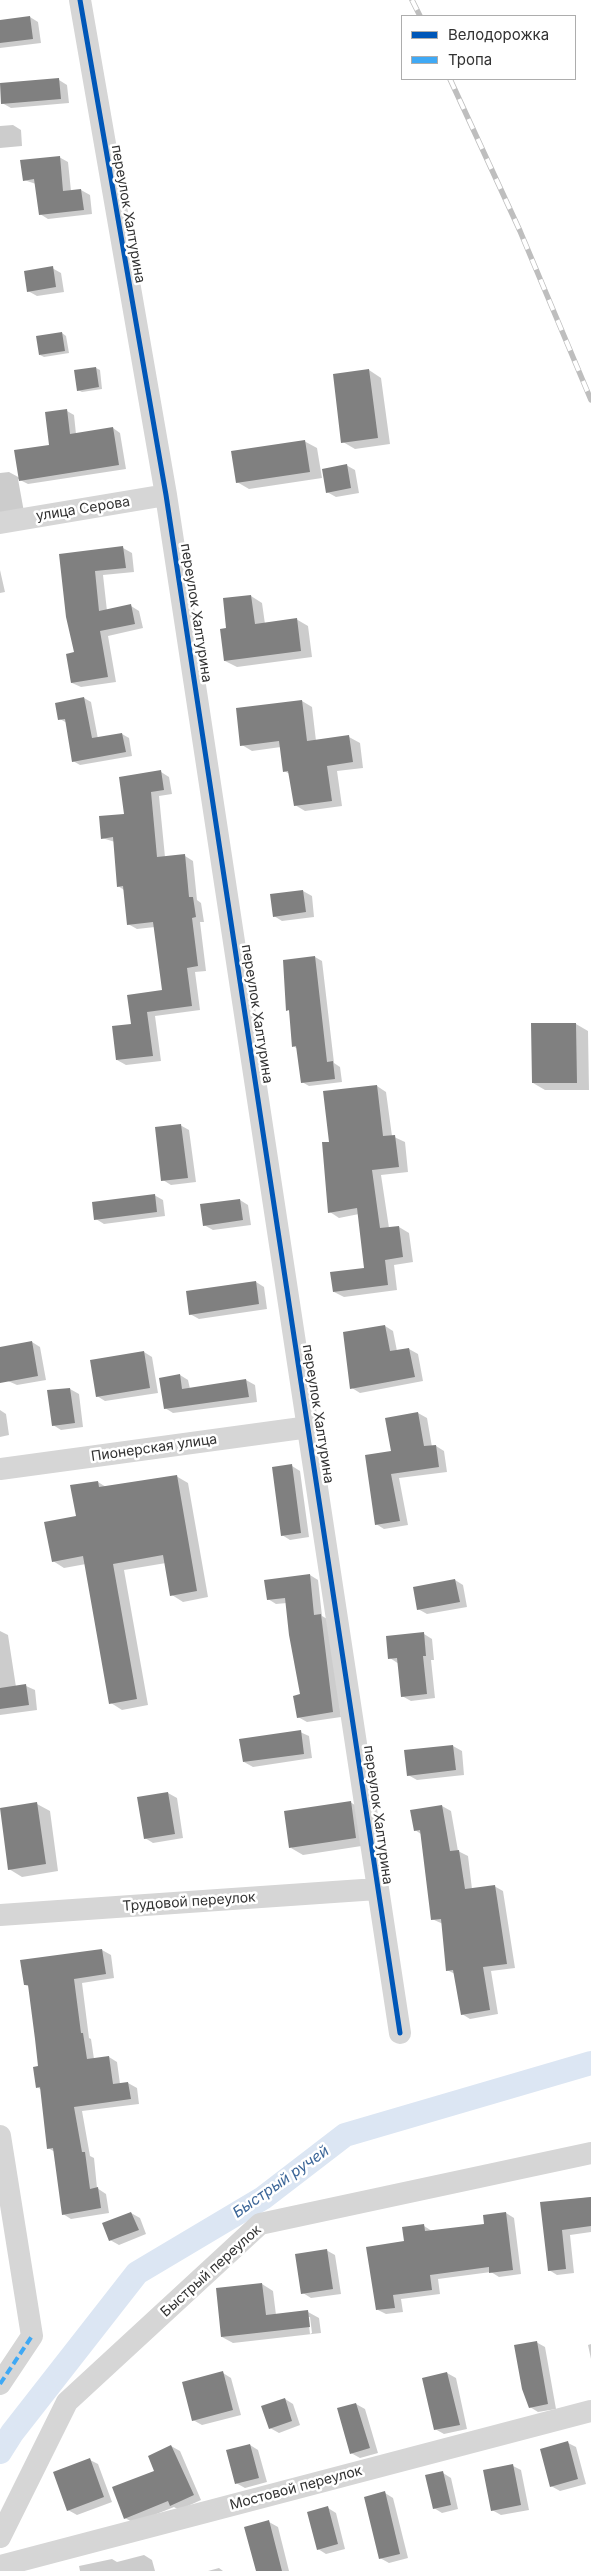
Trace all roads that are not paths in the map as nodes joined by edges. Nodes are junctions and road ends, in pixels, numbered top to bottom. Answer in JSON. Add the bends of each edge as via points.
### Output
{"nodes":[{"id":1,"x":80,"y":0,"type":"edge"},
{"id":2,"x":166,"y":495,"type":"junction"},
{"id":3,"x":0,"y":523,"type":"edge"},
{"id":4,"x":308,"y":1427,"type":"junction"},
{"id":5,"x":0,"y":1469,"type":"edge"},
{"id":6,"x":377,"y":1889,"type":"junction"},
{"id":7,"x":0,"y":1915,"type":"edge"},
{"id":8,"x":400,"y":2033,"type":"dead end"},
{"id":9,"x":0,"y":2136,"type":"edge"},
{"id":10,"x":591,"y":2153,"type":"edge"},
{"id":11,"x":0,"y":2384,"type":"edge"},
{"id":12,"x":591,"y":2410,"type":"edge"},
{"id":13,"x":0,"y":2537,"type":"edge"},
{"id":14,"x":0,"y":2566,"type":"edge"}],
"edges":[{"from":1,"to":2,"type":"street","name":"переулок Халтурина"},
{"from":2,"to":3,"type":"street","name":"улица Серова"},
{"from":2,"to":4,"type":"street","name":"переулок Халтурина"},
{"from":4,"to":5,"type":"street","name":"Пионерская улица"},
{"from":4,"to":6,"type":"street","name":"переулок Халтурина"},
{"from":6,"to":7,"type":"street","name":"Трудовой переулок"},
{"from":6,"to":8,"type":"street","name":"переулок Халтурина"},
{"from":9,"to":11,"type":"street","via":[[32,2336]]},
{"from":10,"to":13,"type":"street","name":"Быстрый переулок","via":[[260,2224],[67,2402]]},
{"from":12,"to":14,"type":"street","name":"Мостовой переулок"}]}
